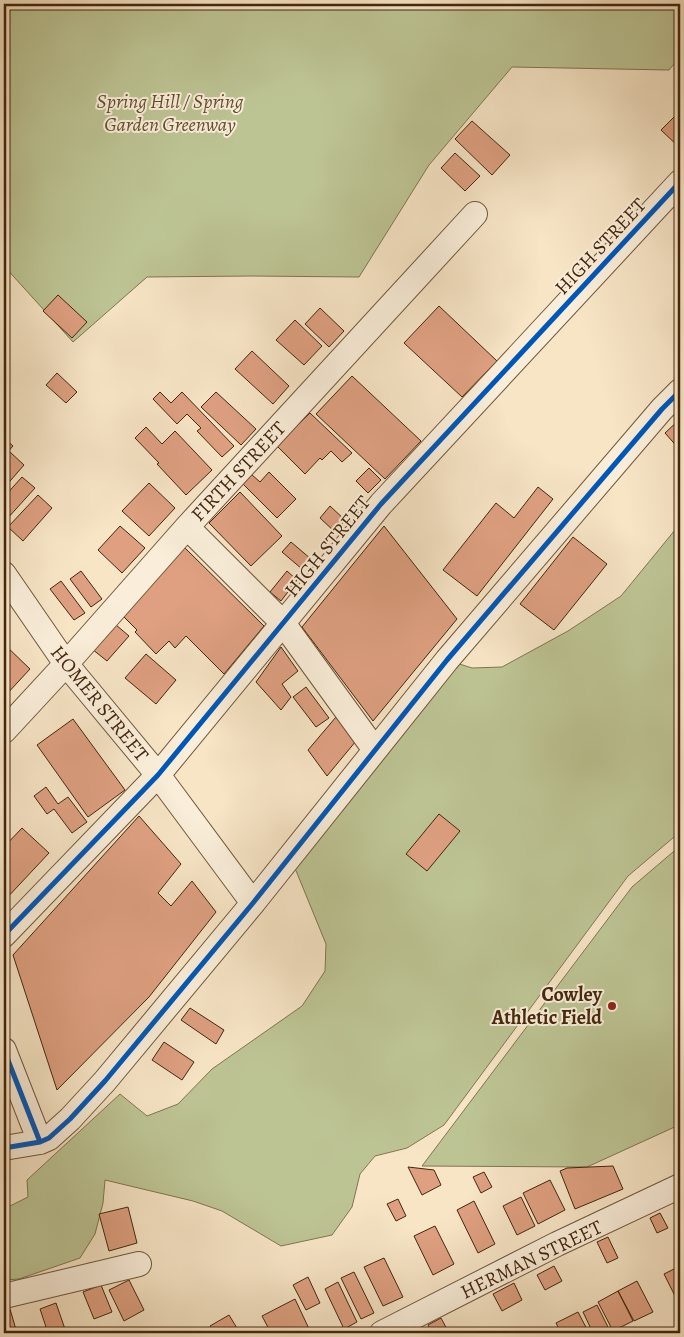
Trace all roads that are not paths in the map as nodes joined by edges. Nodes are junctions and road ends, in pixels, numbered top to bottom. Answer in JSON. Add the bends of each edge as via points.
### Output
{"nodes":[{"id":1,"x":680,"y":182,"type":"edge"},
{"id":2,"x":475,"y":214,"type":"dead end"},
{"id":3,"x":680,"y":391,"type":"edge"},
{"id":4,"x":187,"y":527,"type":"junction"},
{"id":5,"x":4,"y":574,"type":"edge"},
{"id":6,"x":283,"y":623,"type":"junction"},
{"id":7,"x":66,"y":664,"type":"junction"},
{"id":8,"x":4,"y":731,"type":"edge"},
{"id":9,"x":375,"y":750,"type":"junction"},
{"id":10,"x":158,"y":775,"type":"junction"},
{"id":11,"x":253,"y":903,"type":"junction"},
{"id":12,"x":4,"y":935,"type":"edge"},
{"id":13,"x":4,"y":1050,"type":"edge"},
{"id":14,"x":40,"y":1142,"type":"junction"},
{"id":15,"x":4,"y":1148,"type":"edge"},
{"id":16,"x":680,"y":1186,"type":"edge"},
{"id":17,"x":139,"y":1264,"type":"dead end"},
{"id":18,"x":4,"y":1296,"type":"edge"},
{"id":19,"x":382,"y":1333,"type":"edge"}],
"edges":[{"from":1,"to":6,"type":"street","name":"HIGH STREET","via":[[381,504]]},
{"from":2,"to":4,"type":"street","name":"FIRTH STREET"},
{"from":3,"to":9,"type":"street","via":[[447,660]]},
{"from":4,"to":6,"type":"street"},
{"from":4,"to":7,"type":"street","name":"FIRTH STREET"},
{"from":5,"to":7,"type":"street","name":"HOMER STREET"},
{"from":6,"to":9,"type":"street"},
{"from":6,"to":10,"type":"street","name":"HIGH STREET"},
{"from":7,"to":8,"type":"street","name":"FIRTH STREET"},
{"from":7,"to":10,"type":"street","name":"HOMER STREET"},
{"from":9,"to":11,"type":"street"},
{"from":10,"to":11,"type":"street","name":"HOMER STREET"},
{"from":10,"to":12,"type":"street","name":"HIGH STREET"},
{"from":11,"to":14,"type":"street","via":[[105,1081],[70,1119]]},
{"from":13,"to":14,"type":"street"},
{"from":14,"to":15,"type":"street"},
{"from":16,"to":19,"type":"street","name":"HERMAN STREET"},
{"from":17,"to":18,"type":"street"}]}
